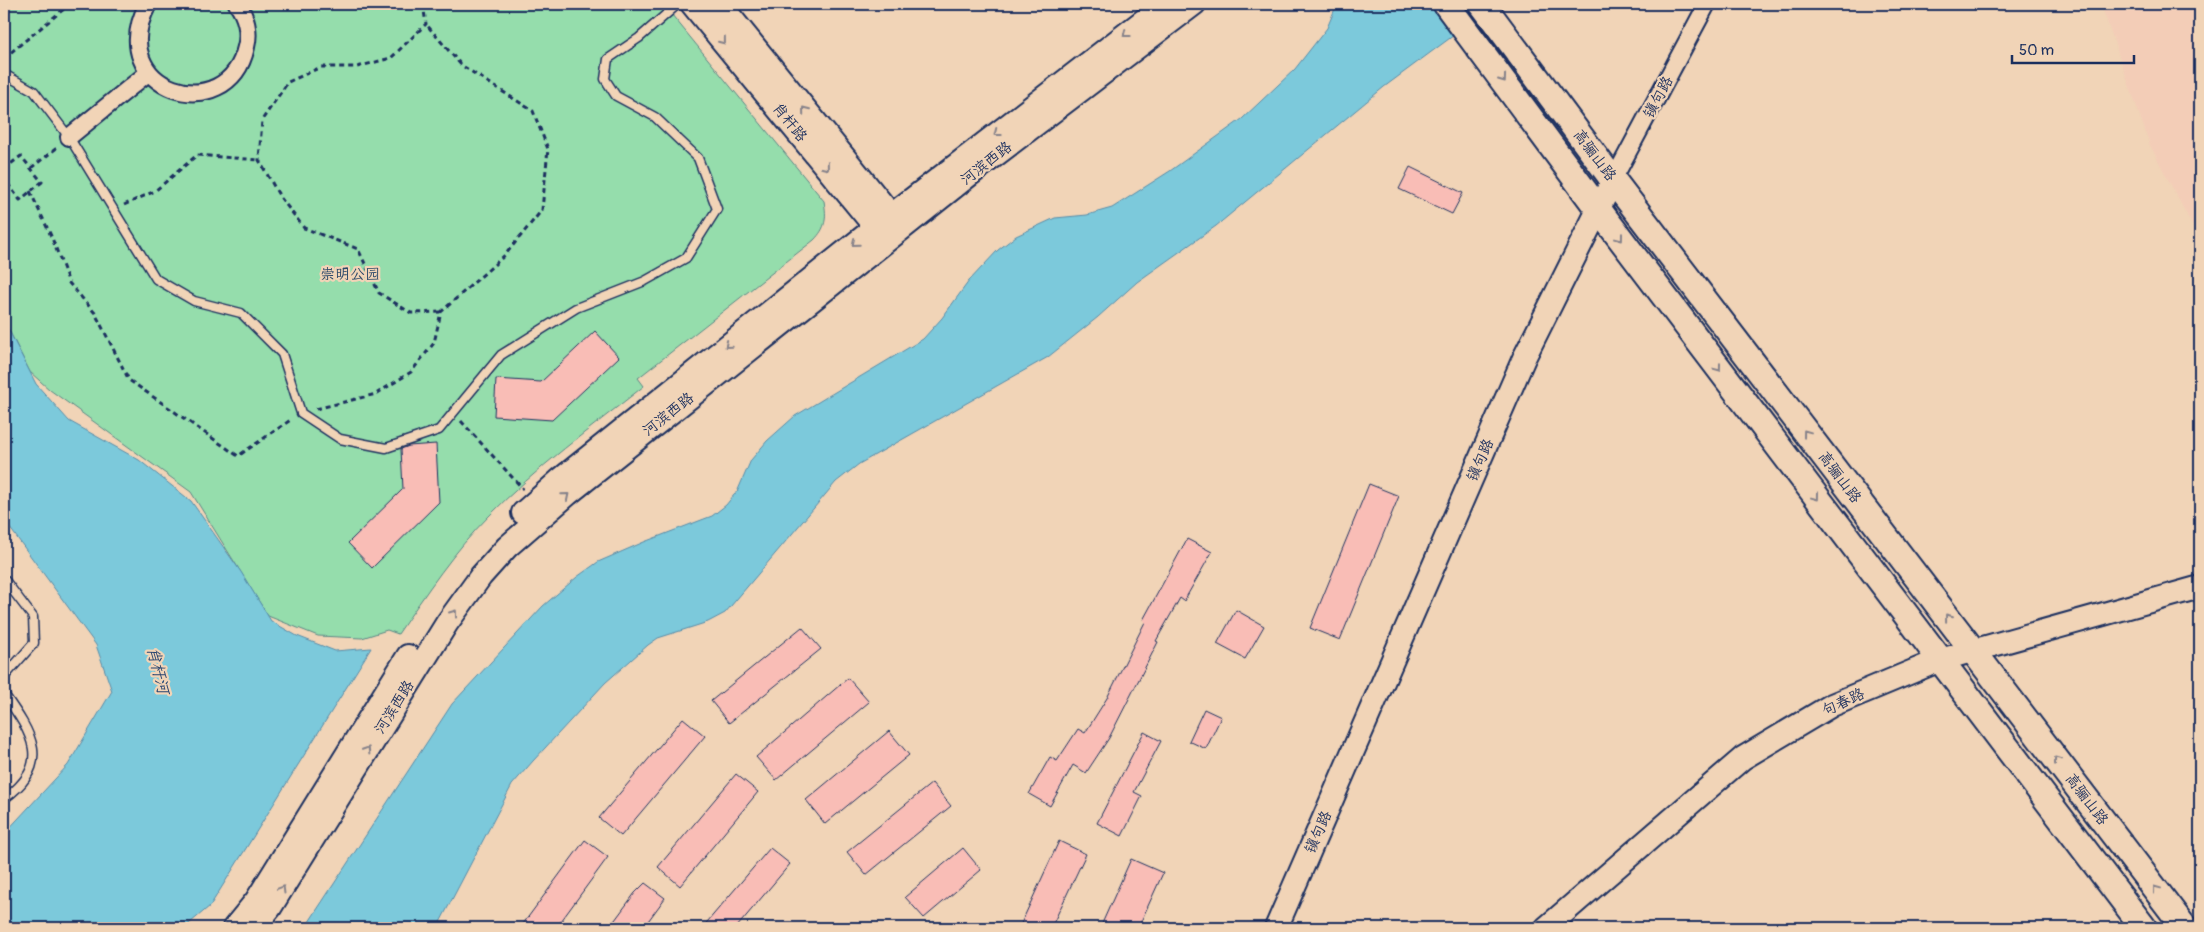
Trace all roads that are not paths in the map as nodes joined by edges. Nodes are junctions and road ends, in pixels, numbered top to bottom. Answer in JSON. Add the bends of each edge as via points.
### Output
{"nodes":[{"id":1,"x":148,"y":4,"type":"edge"},
{"id":2,"x":237,"y":4,"type":"edge"},
{"id":3,"x":678,"y":4,"type":"edge"},
{"id":4,"x":692,"y":4,"type":"edge"},
{"id":5,"x":720,"y":4,"type":"edge"},
{"id":6,"x":1165,"y":4,"type":"edge"},
{"id":7,"x":1194,"y":4,"type":"edge"},
{"id":8,"x":1446,"y":4,"type":"edge"},
{"id":9,"x":1482,"y":4,"type":"edge"},
{"id":10,"x":1707,"y":4,"type":"edge"},
{"id":11,"x":149,"y":72,"type":"junction"},
{"id":12,"x":4,"y":74,"type":"edge"},
{"id":13,"x":70,"y":137,"type":"junction"},
{"id":14,"x":1613,"y":180,"type":"junction"},
{"id":15,"x":1598,"y":209,"type":"junction"},
{"id":16,"x":889,"y":228,"type":"junction"},
{"id":17,"x":4,"y":579,"type":"edge"},
{"id":18,"x":2200,"y":587,"type":"edge"},
{"id":19,"x":1974,"y":650,"type":"junction"},
{"id":20,"x":1940,"y":660,"type":"junction"},
{"id":21,"x":4,"y":677,"type":"edge"},
{"id":22,"x":4,"y":694,"type":"edge"},
{"id":23,"x":4,"y":800,"type":"edge"},
{"id":24,"x":234,"y":928,"type":"edge"},
{"id":25,"x":254,"y":928,"type":"edge"},
{"id":26,"x":1276,"y":928,"type":"edge"},
{"id":27,"x":1546,"y":928,"type":"edge"},
{"id":28,"x":2144,"y":928,"type":"edge"},
{"id":29,"x":2185,"y":928,"type":"edge"}],
"edges":[{"from":1,"to":11,"type":"street","via":[[140,19],[137,37],[140,56]]},
{"from":2,"to":11,"type":"street","via":[[246,22],[248,39],[244,58],[234,74],[218,86],[200,92],[181,92],[163,85]]},
{"from":3,"to":13,"type":"lane","via":[[639,38],[608,59],[605,79],[616,96],[655,117],[698,158],[717,209],[686,258],[645,282],[576,308],[501,356],[439,430],[386,448],[340,439],[301,413],[282,354],[241,313],[194,301],[156,279]]},
{"from":4,"to":16,"type":"street","name":"肖杆路","one_way":true},
{"from":16,"to":5,"type":"street","name":"肖杆路","one_way":true},
{"from":6,"to":16,"type":"street","name":"河滨西路","one_way":true},
{"from":7,"to":16,"type":"street","name":"河滨西路","via":[[968,176]]},
{"from":8,"to":15,"type":"main road","name":"高骊山路","one_way":true},
{"from":9,"to":14,"type":"main road","name":"高骊山路"},
{"from":10,"to":14,"type":"street","name":"镇句路"},
{"from":11,"to":13,"type":"street"},
{"from":12,"to":13,"type":"lane","via":[[34,91]]},
{"from":14,"to":15,"type":"street","name":"镇句路"},
{"from":19,"to":14,"type":"main road","name":"高骊山路","one_way":true},
{"from":15,"to":20,"type":"main road","name":"高骊山路","one_way":true},
{"from":15,"to":26,"type":"street","name":"镇句路","via":[[1524,358]]},
{"from":16,"to":24,"type":"street","name":"河滨西路","one_way":true,"via":[[561,479],[496,538],[471,565],[433,617],[256,901]]},
{"from":25,"to":16,"type":"street","name":"河滨西路","one_way":true,"via":[[270,908],[447,623],[507,547]]},
{"from":17,"to":21,"type":"lane","via":[[33,617],[34,644]]},
{"from":18,"to":19,"type":"street","name":"句春路"},
{"from":19,"to":20,"type":"street","name":"句春路"},
{"from":29,"to":19,"type":"main road","name":"高骊山路","one_way":true},
{"from":20,"to":27,"type":"street","name":"句春路","via":[[1832,706],[1743,758]]},
{"from":20,"to":28,"type":"main road","name":"高骊山路"},
{"from":22,"to":23,"type":"lane","via":[[24,722],[33,742],[34,760],[24,780]]}]}
